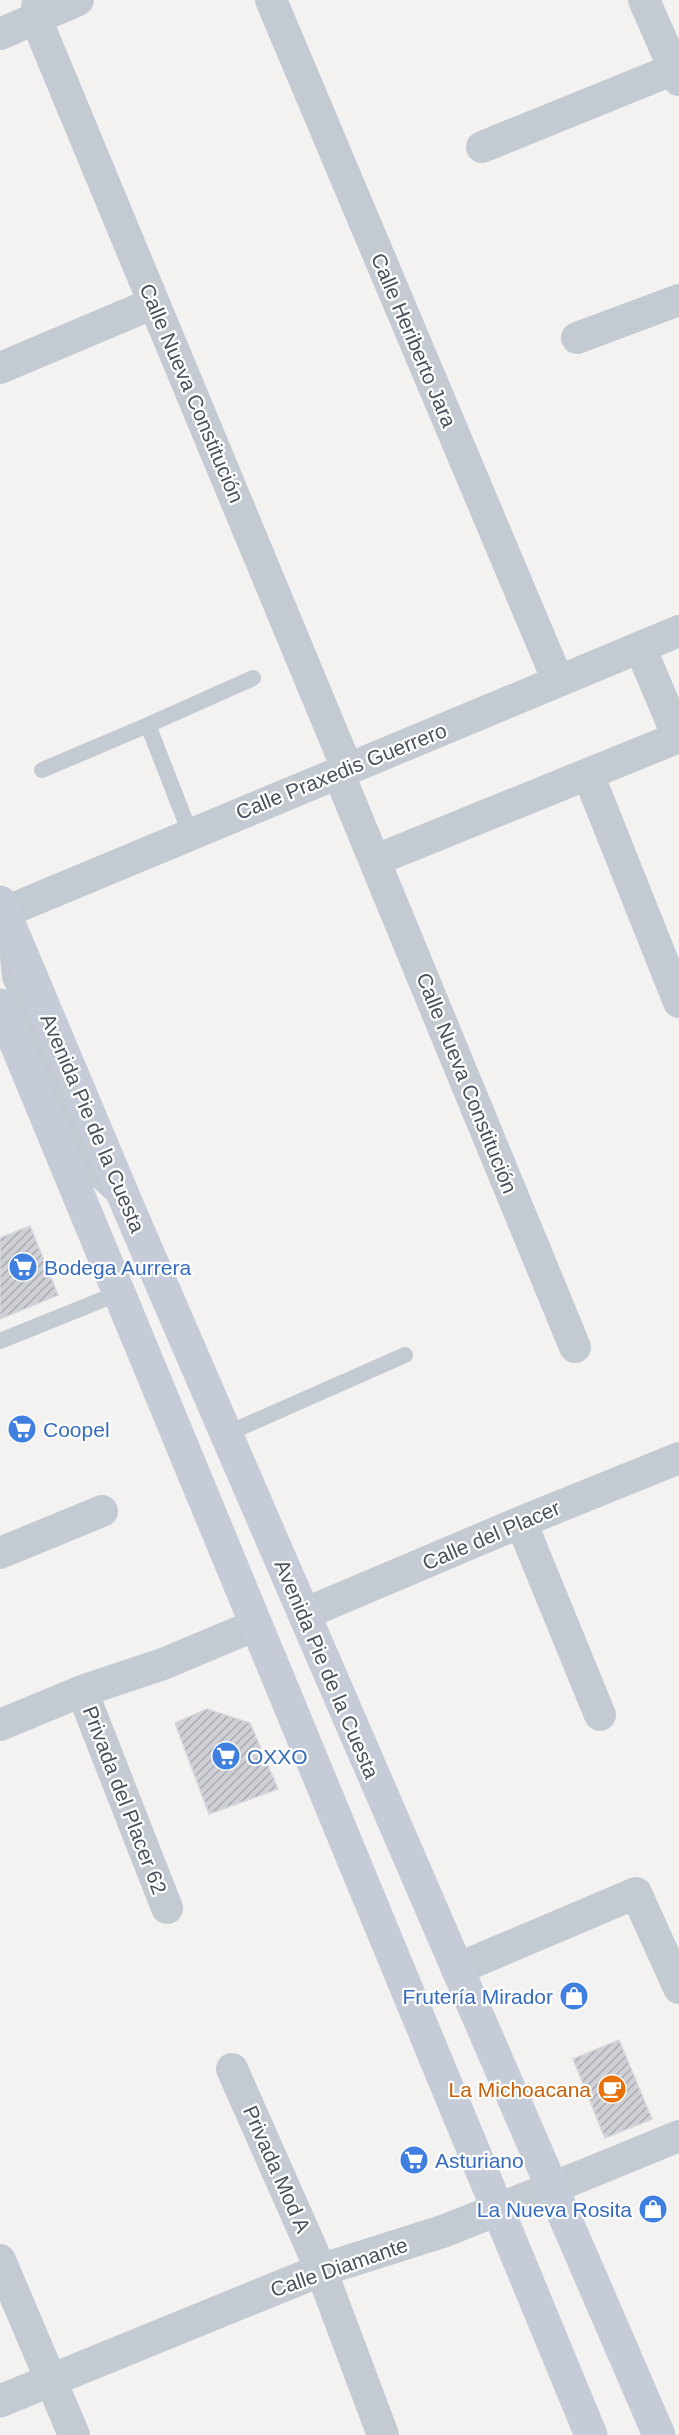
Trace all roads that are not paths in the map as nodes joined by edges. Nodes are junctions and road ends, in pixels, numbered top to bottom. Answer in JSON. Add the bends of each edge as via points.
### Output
{"nodes":[{"id":1,"x":78,"y":0,"type":"edge"},
{"id":2,"x":271,"y":0,"type":"edge"},
{"id":3,"x":644,"y":0,"type":"edge"},
{"id":4,"x":37,"y":9,"type":"edge"},
{"id":5,"x":0,"y":34,"type":"edge"},
{"id":6,"x":677,"y":72,"type":"edge"},
{"id":7,"x":482,"y":147,"type":"dead end"},
{"id":8,"x":679,"y":300,"type":"edge"},
{"id":9,"x":154,"y":303,"type":"junction"},
{"id":10,"x":577,"y":338,"type":"dead end"},
{"id":11,"x":0,"y":368,"type":"edge"},
{"id":12,"x":679,"y":631,"type":"edge"},
{"id":13,"x":640,"y":647,"type":"junction"},
{"id":14,"x":253,"y":678,"type":"dead end"},
{"id":15,"x":558,"y":681,"type":"junction"},
{"id":16,"x":148,"y":724,"type":"junction"},
{"id":17,"x":678,"y":737,"type":"edge"},
{"id":18,"x":42,"y":770,"type":"dead end"},
{"id":19,"x":343,"y":770,"type":"junction"},
{"id":20,"x":588,"y":774,"type":"junction"},
{"id":21,"x":190,"y":833,"type":"junction"},
{"id":22,"x":376,"y":860,"type":"junction"},
{"id":23,"x":1,"y":909,"type":"edge"},
{"id":24,"x":679,"y":1002,"type":"edge"},
{"id":25,"x":0,"y":1005,"type":"edge"},
{"id":26,"x":119,"y":1293,"type":"junction"},
{"id":27,"x":0,"y":1341,"type":"edge"},
{"id":28,"x":575,"y":1347,"type":"dead end"},
{"id":29,"x":405,"y":1355,"type":"dead end"},
{"id":30,"x":226,"y":1434,"type":"junction"},
{"id":31,"x":679,"y":1458,"type":"edge"},
{"id":32,"x":102,"y":1511,"type":"dead end"},
{"id":33,"x":521,"y":1522,"type":"junction"},
{"id":34,"x":0,"y":1553,"type":"edge"},
{"id":35,"x":304,"y":1614,"type":"junction"},
{"id":36,"x":256,"y":1624,"type":"junction"},
{"id":37,"x":82,"y":1691,"type":"junction"},
{"id":38,"x":600,"y":1715,"type":"dead end"},
{"id":39,"x":0,"y":1725,"type":"edge"},
{"id":40,"x":167,"y":1908,"type":"dead end"},
{"id":41,"x":457,"y":1969,"type":"junction"},
{"id":42,"x":679,"y":1988,"type":"edge"},
{"id":43,"x":232,"y":2069,"type":"dead end"},
{"id":44,"x":679,"y":2136,"type":"edge"},
{"id":45,"x":552,"y":2188,"type":"junction"},
{"id":46,"x":498,"y":2210,"type":"junction"},
{"id":47,"x":0,"y":2260,"type":"edge"},
{"id":48,"x":321,"y":2270,"type":"junction"},
{"id":49,"x":51,"y":2379,"type":"junction"},
{"id":50,"x":0,"y":2401,"type":"edge"},
{"id":51,"x":74,"y":2435,"type":"edge"},
{"id":52,"x":383,"y":2435,"type":"edge"},
{"id":53,"x":591,"y":2435,"type":"edge"},
{"id":54,"x":658,"y":2435,"type":"edge"}],
"edges":[{"from":1,"to":4,"type":"street"},
{"from":2,"to":15,"type":"street","name":"Calle Heriberto Jara"},
{"from":3,"to":6,"type":"street"},
{"from":4,"to":5,"type":"street"},
{"from":4,"to":9,"type":"street","name":"Calle Nueva Constitución"},
{"from":6,"to":7,"type":"street"},
{"from":8,"to":10,"type":"street"},
{"from":9,"to":11,"type":"street"},
{"from":9,"to":19,"type":"street","name":"Calle Nueva Constitución"},
{"from":12,"to":13,"type":"street","name":"Calle Praxedis Guerrero"},
{"from":13,"to":15,"type":"street","name":"Calle Praxedis Guerrero"},
{"from":13,"to":17,"type":"street"},
{"from":14,"to":16,"type":"lane"},
{"from":15,"to":19,"type":"street","name":"Calle Praxedis Guerrero"},
{"from":16,"to":18,"type":"lane"},
{"from":16,"to":21,"type":"lane"},
{"from":17,"to":20,"type":"street"},
{"from":19,"to":21,"type":"street","name":"Calle Praxedis Guerrero"},
{"from":19,"to":22,"type":"street","name":"Calle Nueva Constitución"},
{"from":20,"to":22,"type":"street"},
{"from":20,"to":24,"type":"street"},
{"from":21,"to":23,"type":"street","name":"Calle Praxedis Guerrero"},
{"from":22,"to":28,"type":"street","name":"Calle Nueva Constitución"},
{"from":23,"to":30,"type":"main road","name":"Avenida Pie de la Cuesta"},
{"from":25,"to":26,"type":"main road","name":"Avenida Pie de la Cuesta"},
{"from":26,"to":27,"type":"lane"},
{"from":26,"to":36,"type":"main road","name":"Avenida Pie de la Cuesta"},
{"from":29,"to":30,"type":"lane"},
{"from":30,"to":35,"type":"main road","name":"Avenida Pie de la Cuesta"},
{"from":31,"to":33,"type":"street","name":"Calle del Placer"},
{"from":32,"to":34,"type":"street"},
{"from":33,"to":35,"type":"street","name":"Calle del Placer"},
{"from":33,"to":38,"type":"street"},
{"from":35,"to":41,"type":"main road","name":"Avenida Pie de la Cuesta"},
{"from":36,"to":37,"type":"street","via":[[164,1664]]},
{"from":36,"to":46,"type":"main road","name":"Avenida Pie de la Cuesta"},
{"from":37,"to":39,"type":"street"},
{"from":37,"to":40,"type":"street","name":"Privada del Placer 62"},
{"from":41,"to":42,"type":"street","via":[[636,1893]]},
{"from":41,"to":45,"type":"main road","name":"Avenida Pie de la Cuesta"},
{"from":43,"to":48,"type":"street","name":"Privada Mod A"},
{"from":44,"to":45,"type":"street","name":"Calle Diamante"},
{"from":45,"to":46,"type":"street","name":"Calle Diamante"},
{"from":45,"to":54,"type":"main road","name":"Avenida Pie de la Cuesta"},
{"from":46,"to":48,"type":"street","name":"Calle Diamante"},
{"from":46,"to":53,"type":"main road","name":"Avenida Pie de la Cuesta"},
{"from":47,"to":49,"type":"street"},
{"from":48,"to":49,"type":"street","name":"Calle Diamante"},
{"from":48,"to":52,"type":"street","name":"Privada Mod A"},
{"from":49,"to":50,"type":"street","name":"Calle Diamante"},
{"from":49,"to":51,"type":"street"}]}
